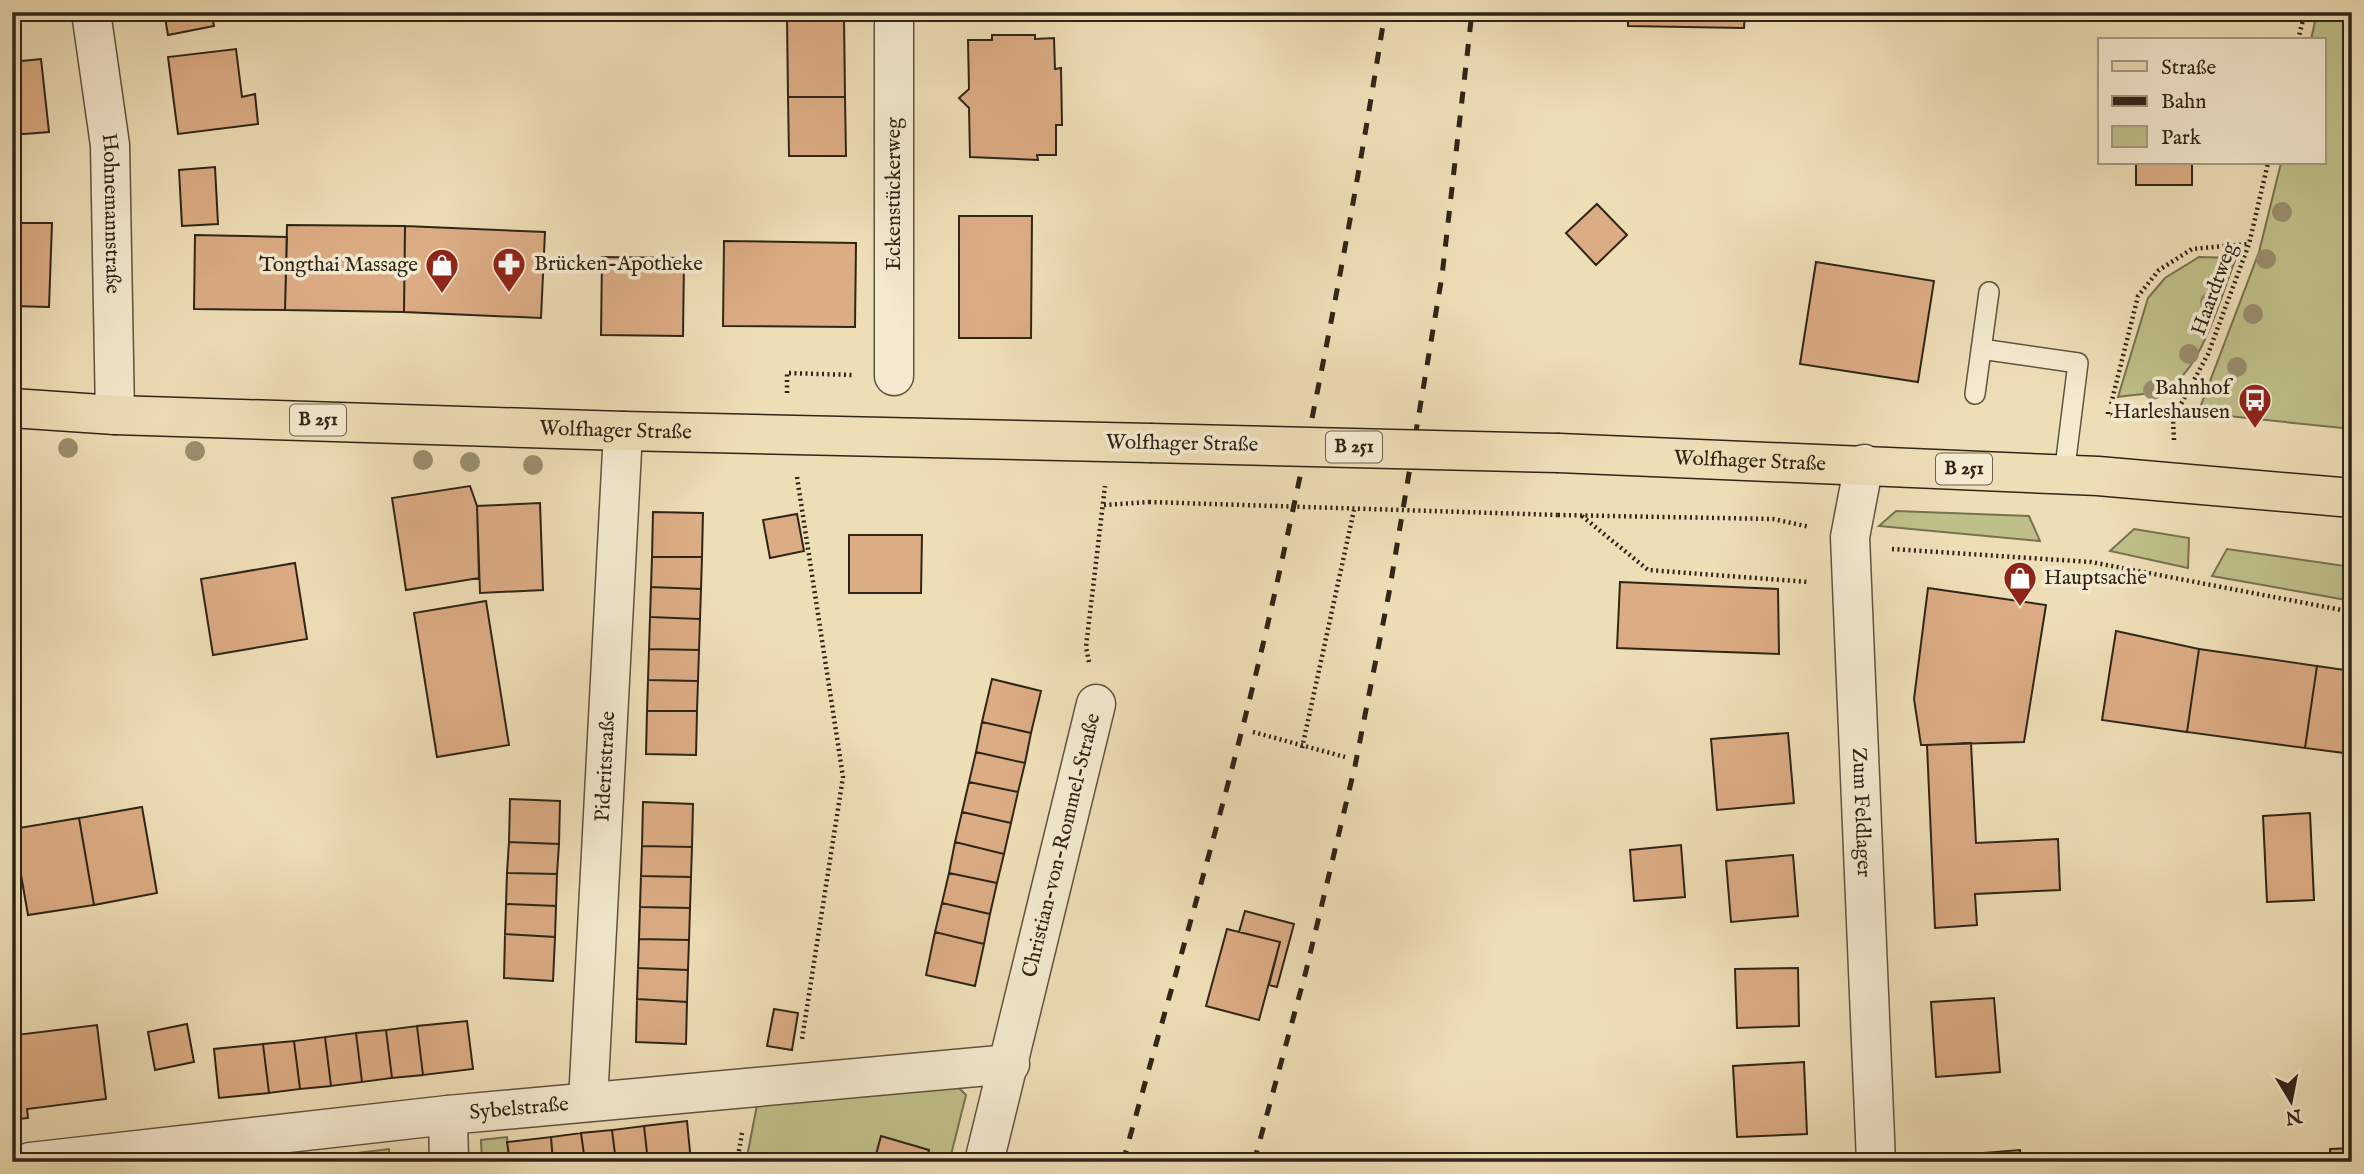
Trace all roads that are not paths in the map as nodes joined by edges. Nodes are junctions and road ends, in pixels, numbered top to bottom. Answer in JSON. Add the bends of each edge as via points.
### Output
{"nodes":[{"id":1,"x":91,"y":12,"type":"edge"},
{"id":2,"x":894,"y":12,"type":"edge"},
{"id":3,"x":1989,"y":292,"type":"dead end"},
{"id":4,"x":1981,"y":349,"type":"junction"},
{"id":5,"x":894,"y":376,"type":"road end"},
{"id":6,"x":1975,"y":394,"type":"dead end"},
{"id":7,"x":12,"y":408,"type":"edge"},
{"id":8,"x":115,"y":415,"type":"junction"},
{"id":9,"x":623,"y":431,"type":"junction"},
{"id":10,"x":1864,"y":464,"type":"junction"},
{"id":11,"x":2064,"y":475,"type":"junction"},
{"id":12,"x":2352,"y":498,"type":"edge"},
{"id":13,"x":1096,"y":704,"type":"road end"},
{"id":14,"x":1010,"y":1064,"type":"junction"},
{"id":15,"x":588,"y":1102,"type":"junction"},
{"id":16,"x":448,"y":1115,"type":"junction"},
{"id":17,"x":30,"y":1162,"type":"edge"},
{"id":18,"x":449,"y":1162,"type":"edge"},
{"id":19,"x":984,"y":1162,"type":"edge"},
{"id":20,"x":1876,"y":1162,"type":"edge"}],
"edges":[{"from":1,"to":8,"type":"street","name":"Hohnemannstraße","via":[[110,145]]},
{"from":2,"to":5,"type":"street","name":"Eckenstückerweg"},
{"from":3,"to":4,"type":"lane"},
{"from":4,"to":6,"type":"lane"},
{"from":4,"to":11,"type":"lane","via":[[2078,363]]},
{"from":7,"to":8,"type":"main road","name":"Wolfhager Straße","number":"B 251"},
{"from":8,"to":9,"type":"main road","name":"Wolfhager Straße","number":"B 251"},
{"from":9,"to":10,"type":"main road","name":"Wolfhager Straße","number":"B 251","bridge":true},
{"from":9,"to":15,"type":"street","name":"Pideritstraße"},
{"from":10,"to":11,"type":"main road","name":"Wolfhager Straße","number":"B 251"},
{"from":10,"to":20,"type":"street","name":"Zum Feldlager","via":[[1850,537]]},
{"from":11,"to":12,"type":"main road","name":"Wolfhager Straße","number":"B 251"},
{"from":13,"to":14,"type":"street","name":"Christian-von-Rommel-Straße"},
{"from":14,"to":15,"type":"street","name":"Sybelstraße"},
{"from":14,"to":19,"type":"street","name":"Christian-von-Rommel-Straße"},
{"from":15,"to":16,"type":"street","name":"Sybelstraße"},
{"from":16,"to":17,"type":"street","name":"Sybelstraße"},
{"from":16,"to":18,"type":"street"}]}
